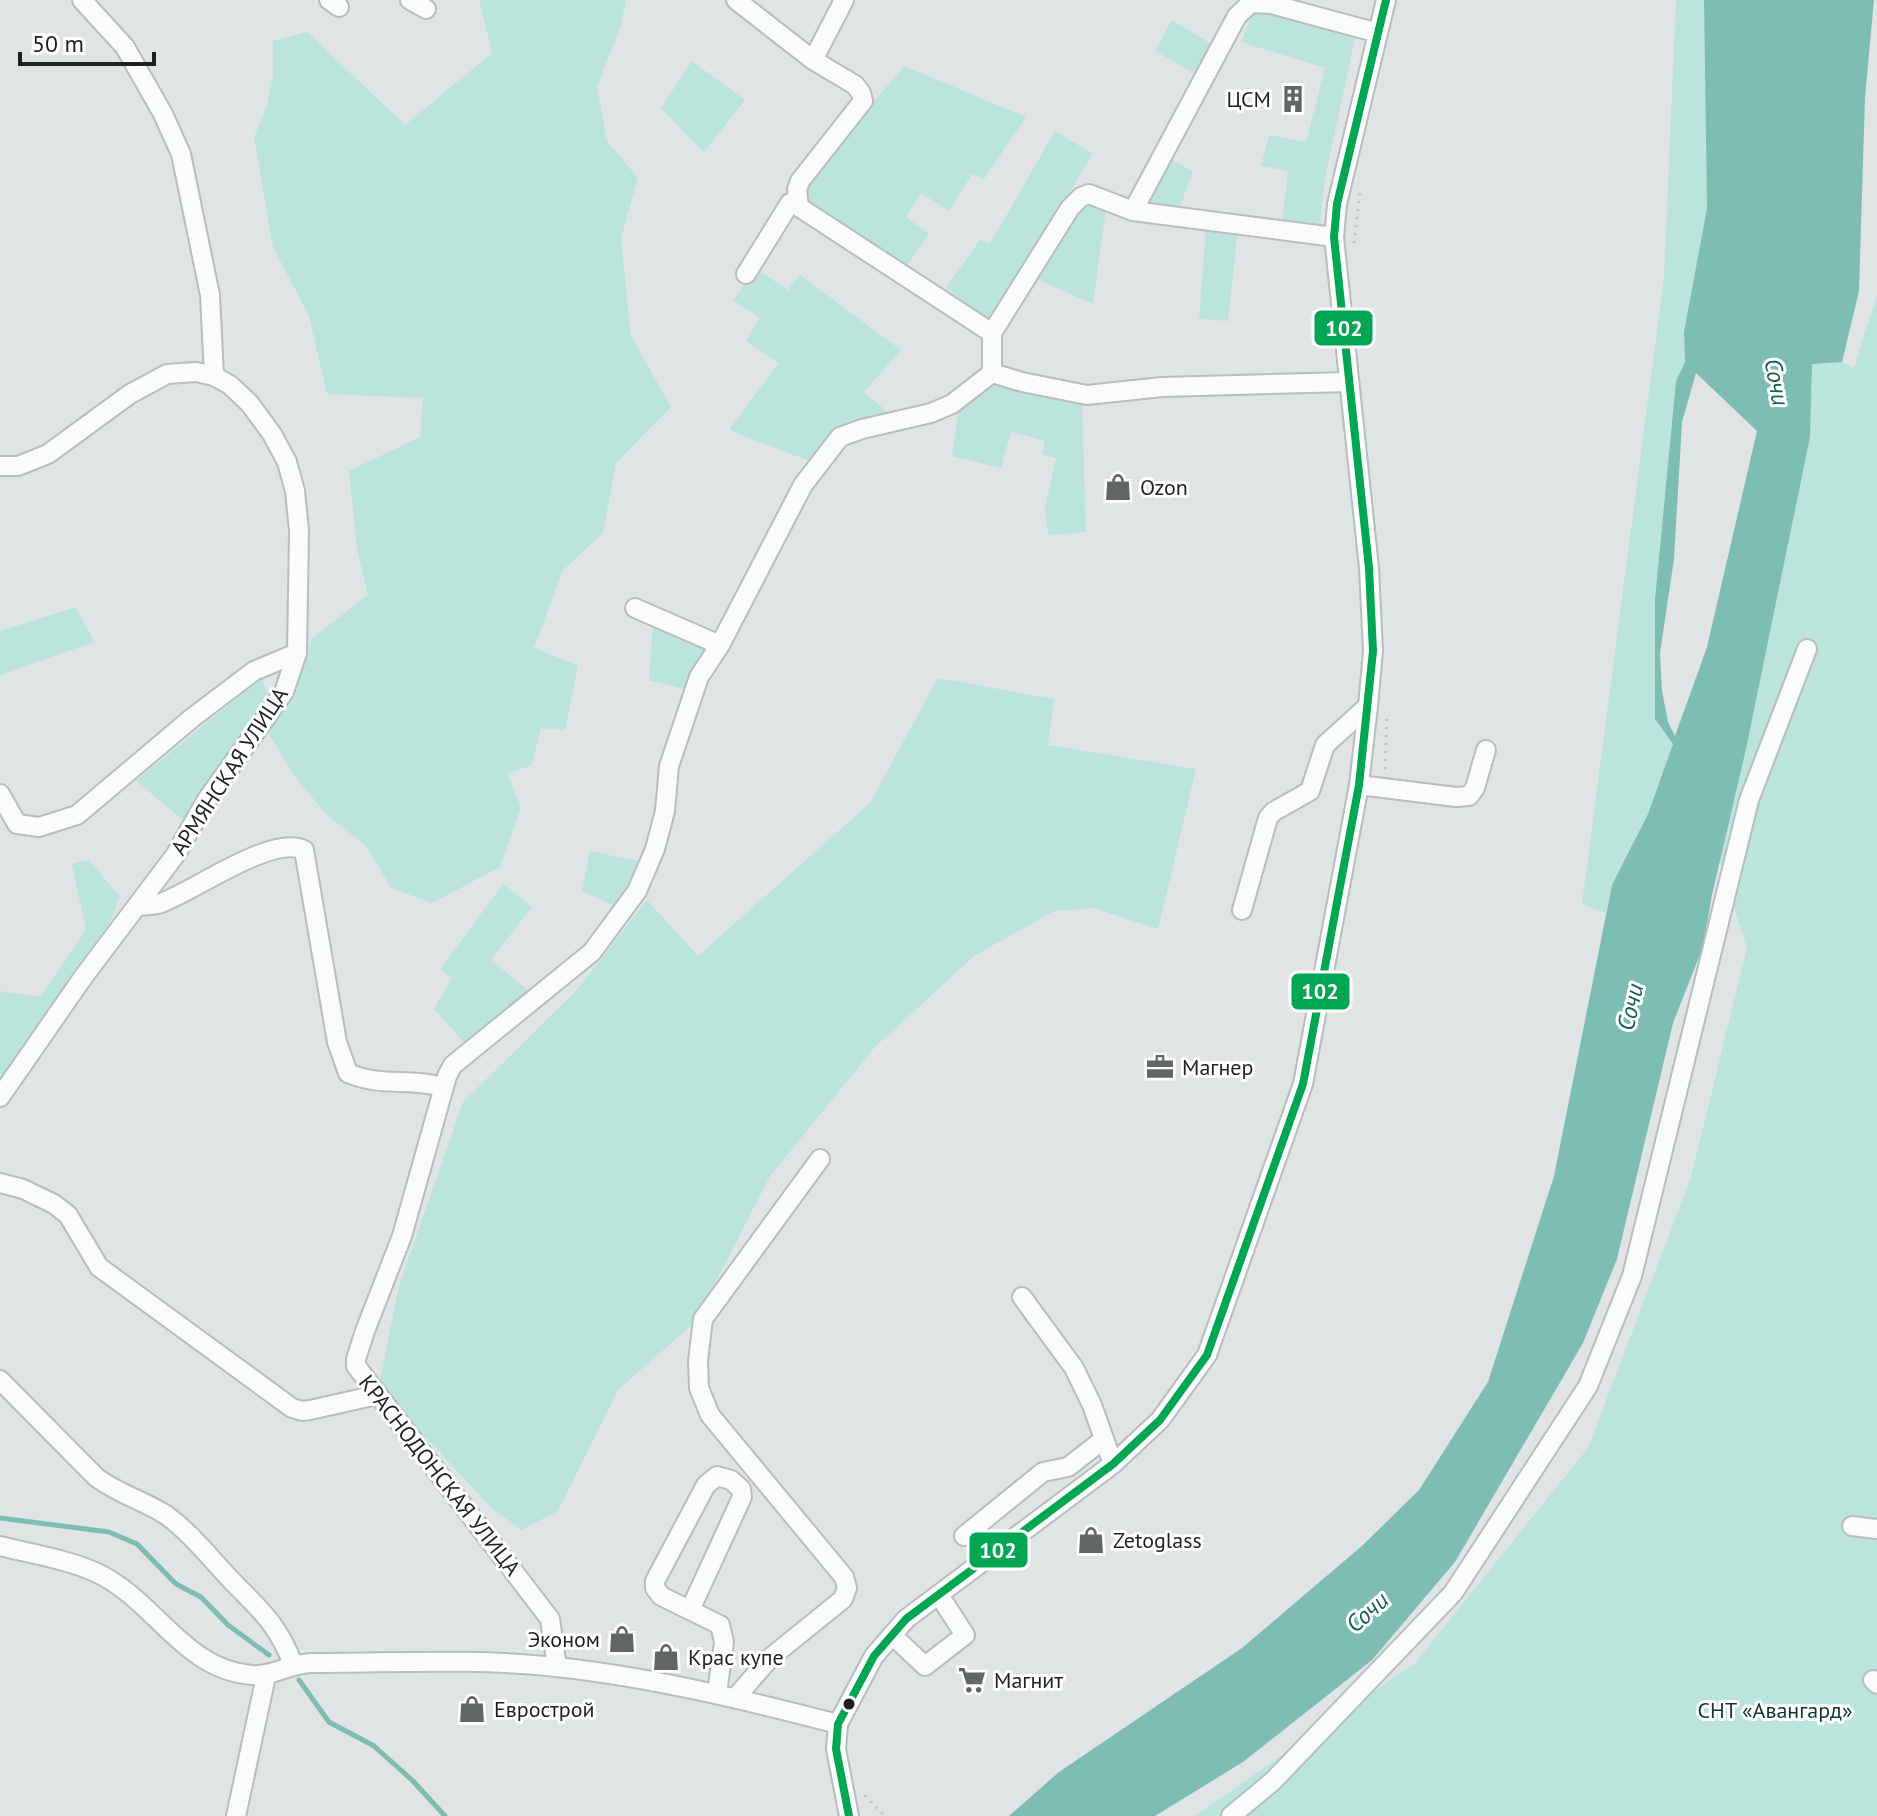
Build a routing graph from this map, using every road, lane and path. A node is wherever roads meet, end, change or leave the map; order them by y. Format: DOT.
graph roads {
  1 [pos="82,0"];
  2 [pos="736,0"];
  3 [pos="844,0"];
  4 [pos="1386,0"];
  5 [pos="1378,33"];
  6 [pos="813,60"];
  7 [pos="1361,186"];
  8 [pos="790,203"];
  9 [pos="1133,211"];
  10 [pos="1334,237"];
  11 [pos="1353,256"];
  12 [pos="746,274"];
  13 [pos="992,333"];
  14 [pos="992,373"];
  15 [pos="214,376"];
  16 [pos="1349,382"];
  17 [pos="0,466"];
  18 [pos="635,608"];
  19 [pos="720,645"];
  20 [pos="1807,649"];
  21 [pos="297,653"];
  22 [pos="1387,702"];
  23 [pos="1368,706"];
  24 [pos="1486,750"];
  25 [pos="1359,785"];
  26 [pos="1385,789"];
  27 [pos="0,794"];
  28 [pos="137,906"];
  29 [pos="1242,910"];
  30 [pos="442,1087"];
  31 [pos="0,1097"];
  32 [pos="820,1159"];
  33 [pos="0,1183"];
  34 [pos="1022,1297"];
  35 [pos="0,1380"];
  36 [pos="377,1395"];
  37 [pos="1104,1439"];
  38 [pos="1113,1464"];
  39 [pos="1011,1499"];
  40 [pos="1852,1526"];
  41 [pos="1031,1527"];
  42 [pos="1877,1529"];
  43 [pos="964,1536"];
  44 [pos="0,1546"];
  45 [pos="939,1595"];
  46 [pos="691,1608"];
  47 [pos="892,1635"];
  48 [pos="293,1664"];
  49 [pos="557,1667"];
  50 [pos="258,1676"];
  51 [pos="727,1695"];
  52 [pos="838,1724"];
  53 [pos="858,1788"];
  54 [pos="236,1816"];
  55 [pos="849,1816"];
  56 [pos="884,1816"];
  57 [pos="1231,1816"];
  1 -- 15 [label="street"];
  2 -- 6 [label="street"];
  3 -- 6 [label="street"];
  4 -- 5 [label="street"];
  5 -- 9 [label="street"];
  5 -- 10 [label="street"];
  6 -- 13 [label="street"];
  7 -- 11 [label="path"];
  8 -- 12 [label="street"];
  9 -- 10 [label="street"];
  9 -- 13 [label="street"];
  10 -- 16 [label="street"];
  13 -- 14 [label="street"];
  14 -- 16 [label="street"];
  14 -- 19 [label="street, КРАСНОДОНСКАЯ УЛИЦА"];
  15 -- 17 [label="street"];
  15 -- 21 [label="street, АРМЯНСКАЯ УЛИЦА"];
  16 -- 23 [label="street"];
  18 -- 19 [label="street"];
  19 -- 30 [label="street, КРАСНОДОНСКАЯ УЛИЦА"];
  20 -- 57 [label="street"];
  21 -- 27 [label="street"];
  21 -- 28 [label="street, АРМЯНСКАЯ УЛИЦА"];
  22 -- 26 [label="path"];
  23 -- 25 [label="street"];
  23 -- 29 [label="street"];
  24 -- 26 [label="street"];
  25 -- 26 [label="street"];
  25 -- 38 [label="street"];
  28 -- 30 [label="street"];
  28 -- 31 [label="street, АРМЯНСКАЯ УЛИЦА"];
  30 -- 36 [label="street, КРАСНОДОНСКАЯ УЛИЦА"];
  32 -- 51 [label="street"];
  33 -- 36 [label="street"];
  34 -- 37 [label="street"];
  35 -- 48 [label="street"];
  36 -- 49 [label="street, КРАСНОДОНСКАЯ УЛИЦА"];
  37 -- 38 [label="street"];
  37 -- 39 [label="street"];
  38 -- 41 [label="street"];
  39 -- 41 [label="street"];
  39 -- 43 [label="street"];
  40 -- 42 [label="street"];
  41 -- 45 [label="street"];
  44 -- 50 [label="street"];
  45 -- 47 [label="street"];
  45 -- 47 [label="street"];
  46 -- 46 [label="street"];
  46 -- 51 [label="street"];
  47 -- 52 [label="street"];
  48 -- 49 [label="street"];
  48 -- 50 [label="street"];
  49 -- 51 [label="street"];
  50 -- 54 [label="street"];
  51 -- 52 [label="street"];
  52 -- 55 [label="street"];
  53 -- 56 [label="path"];
}
